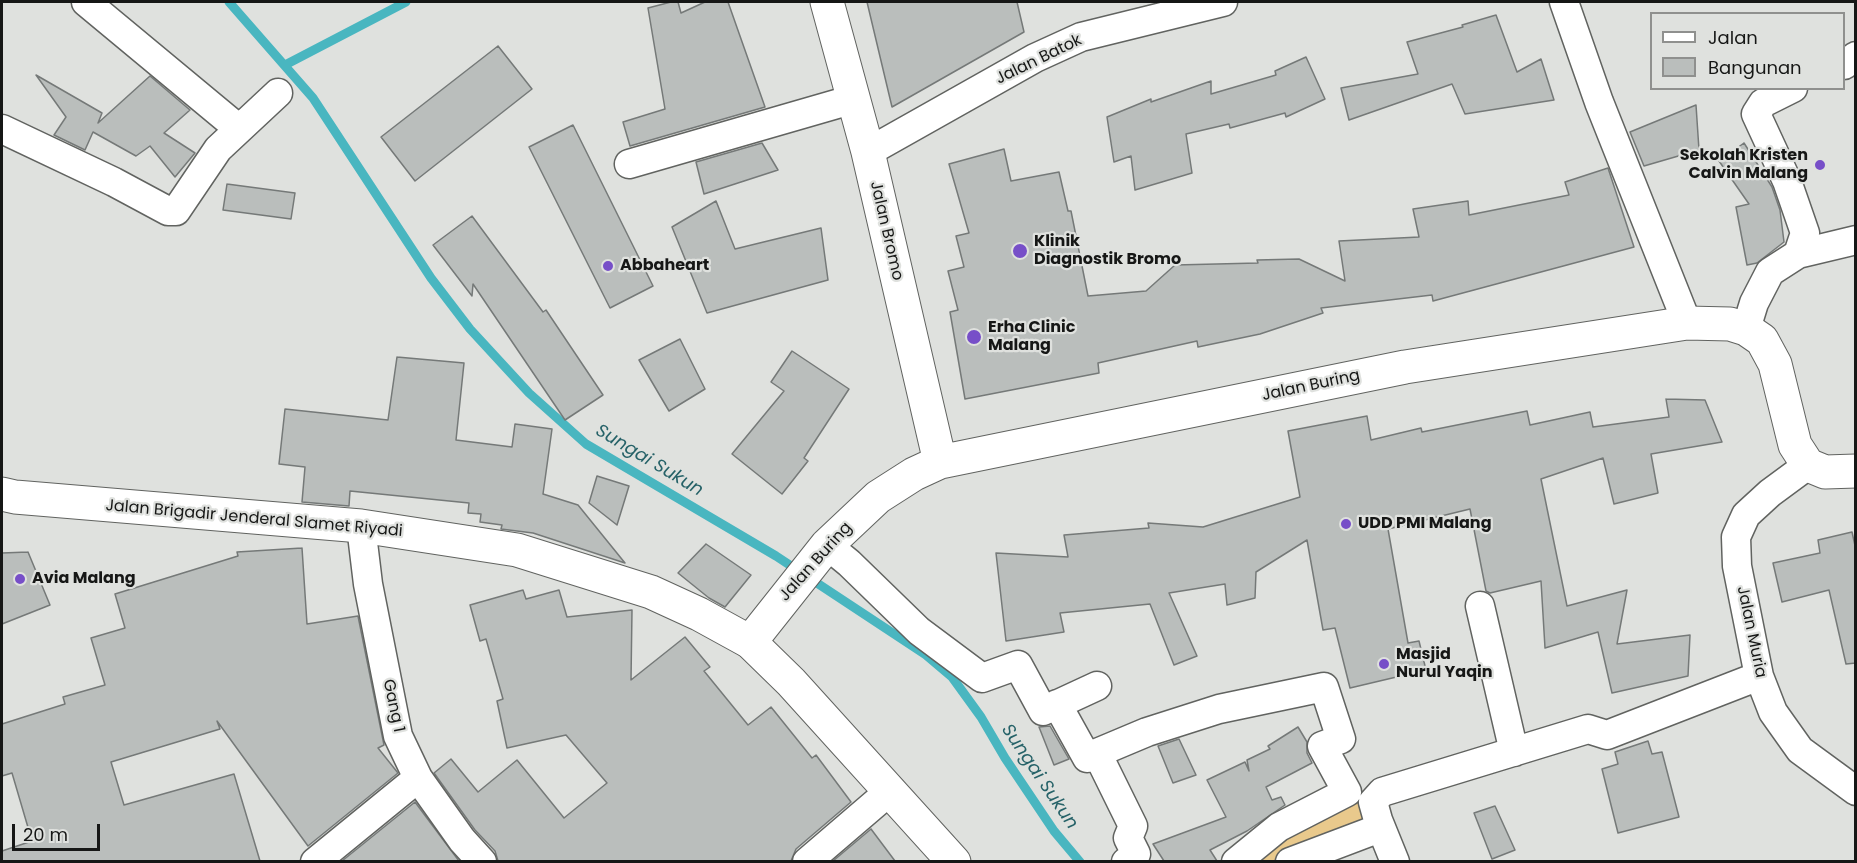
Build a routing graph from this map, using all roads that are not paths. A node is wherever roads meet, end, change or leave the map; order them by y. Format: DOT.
graph roads {
  1 [pos="86,2"];
  2 [pos="827,2"];
  3 [pos="1223,2"];
  4 [pos="1564,2"];
  5 [pos="1789,90"];
  6 [pos="278,93"];
  7 [pos="854,99"];
  8 [pos="2,129"];
  9 [pos="239,129"];
  10 [pos="868,152"];
  11 [pos="629,164"];
  12 [pos="1856,240"];
  13 [pos="1798,254"];
  14 [pos="1687,323"];
  15 [pos="1746,329"];
  16 [pos="940,462"];
  17 [pos="1808,465"];
  18 [pos="1856,471"];
  19 [pos="6,497"];
  20 [pos="361,526"];
  21 [pos="820,553"];
  22 [pos="1480,606"];
  23 [pos="750,642"];
  24 [pos="1759,676"];
  25 [pos="1097,686"];
  26 [pos="1057,704"];
  27 [pos="1514,752"];
  28 [pos="1097,753"];
  29 [pos="418,778"];
  30 [pos="891,790"];
  31 [pos="1856,791"];
  32 [pos="1380,828"];
  33 [pos="315,861"];
  34 [pos="482,861"];
  35 [pos="807,861"];
  36 [pos="954,861"];
  37 [pos="1125,861"];
  38 [pos="1236,861"];
  39 [pos="1290,861"];
  40 [pos="1395,861"];
  1 -- 9 [label="street"];
  2 -- 7 [label="street, Jalan Bromo"];
  3 -- 10 [label="street, Jalan Batok"];
  4 -- 14 [label="street"];
  5 -- 13 [label="street"];
  6 -- 9 [label="street"];
  7 -- 10 [label="street, Jalan Bromo"];
  7 -- 11 [label="street"];
  8 -- 9 [label="street"];
  10 -- 16 [label="street, Jalan Bromo"];
  12 -- 13 [label="street"];
  13 -- 15 [label="street"];
  14 -- 15 [label="street, Jalan Buring"];
  14 -- 16 [label="street, Jalan Buring"];
  15 -- 17 [label="street"];
  16 -- 21 [label="street, Jalan Buring"];
  17 -- 18 [label="street"];
  17 -- 24 [label="street, Jalan Muria"];
  19 -- 20 [label="street, Jalan Brigadir Jenderal Slamet Riyadi"];
  20 -- 23 [label="street, Jalan Brigadir Jenderal Slamet Riyadi"];
  20 -- 29 [label="street, Gang 1"];
  21 -- 23 [label="street, Jalan Buring"];
  21 -- 26 [label="street"];
  22 -- 27 [label="street"];
  23 -- 30 [label="street, Jalan Brigadir Jenderal Slamet Riyadi"];
  24 -- 27 [label="street"];
  24 -- 31 [label="street, Jalan Muria"];
  25 -- 26 [label="street"];
  26 -- 28 [label="street"];
  27 -- 32 [label="street"];
  28 -- 37 [label="street"];
  28 -- 38 [label="street"];
  29 -- 33 [label="street"];
  29 -- 34 [label="street, Gang 1"];
  30 -- 35 [label="street"];
  30 -- 36 [label="street, Jalan Brigadir Jenderal Slamet Riyadi"];
  32 -- 39 [label="street"];
  32 -- 40 [label="street"];
}
